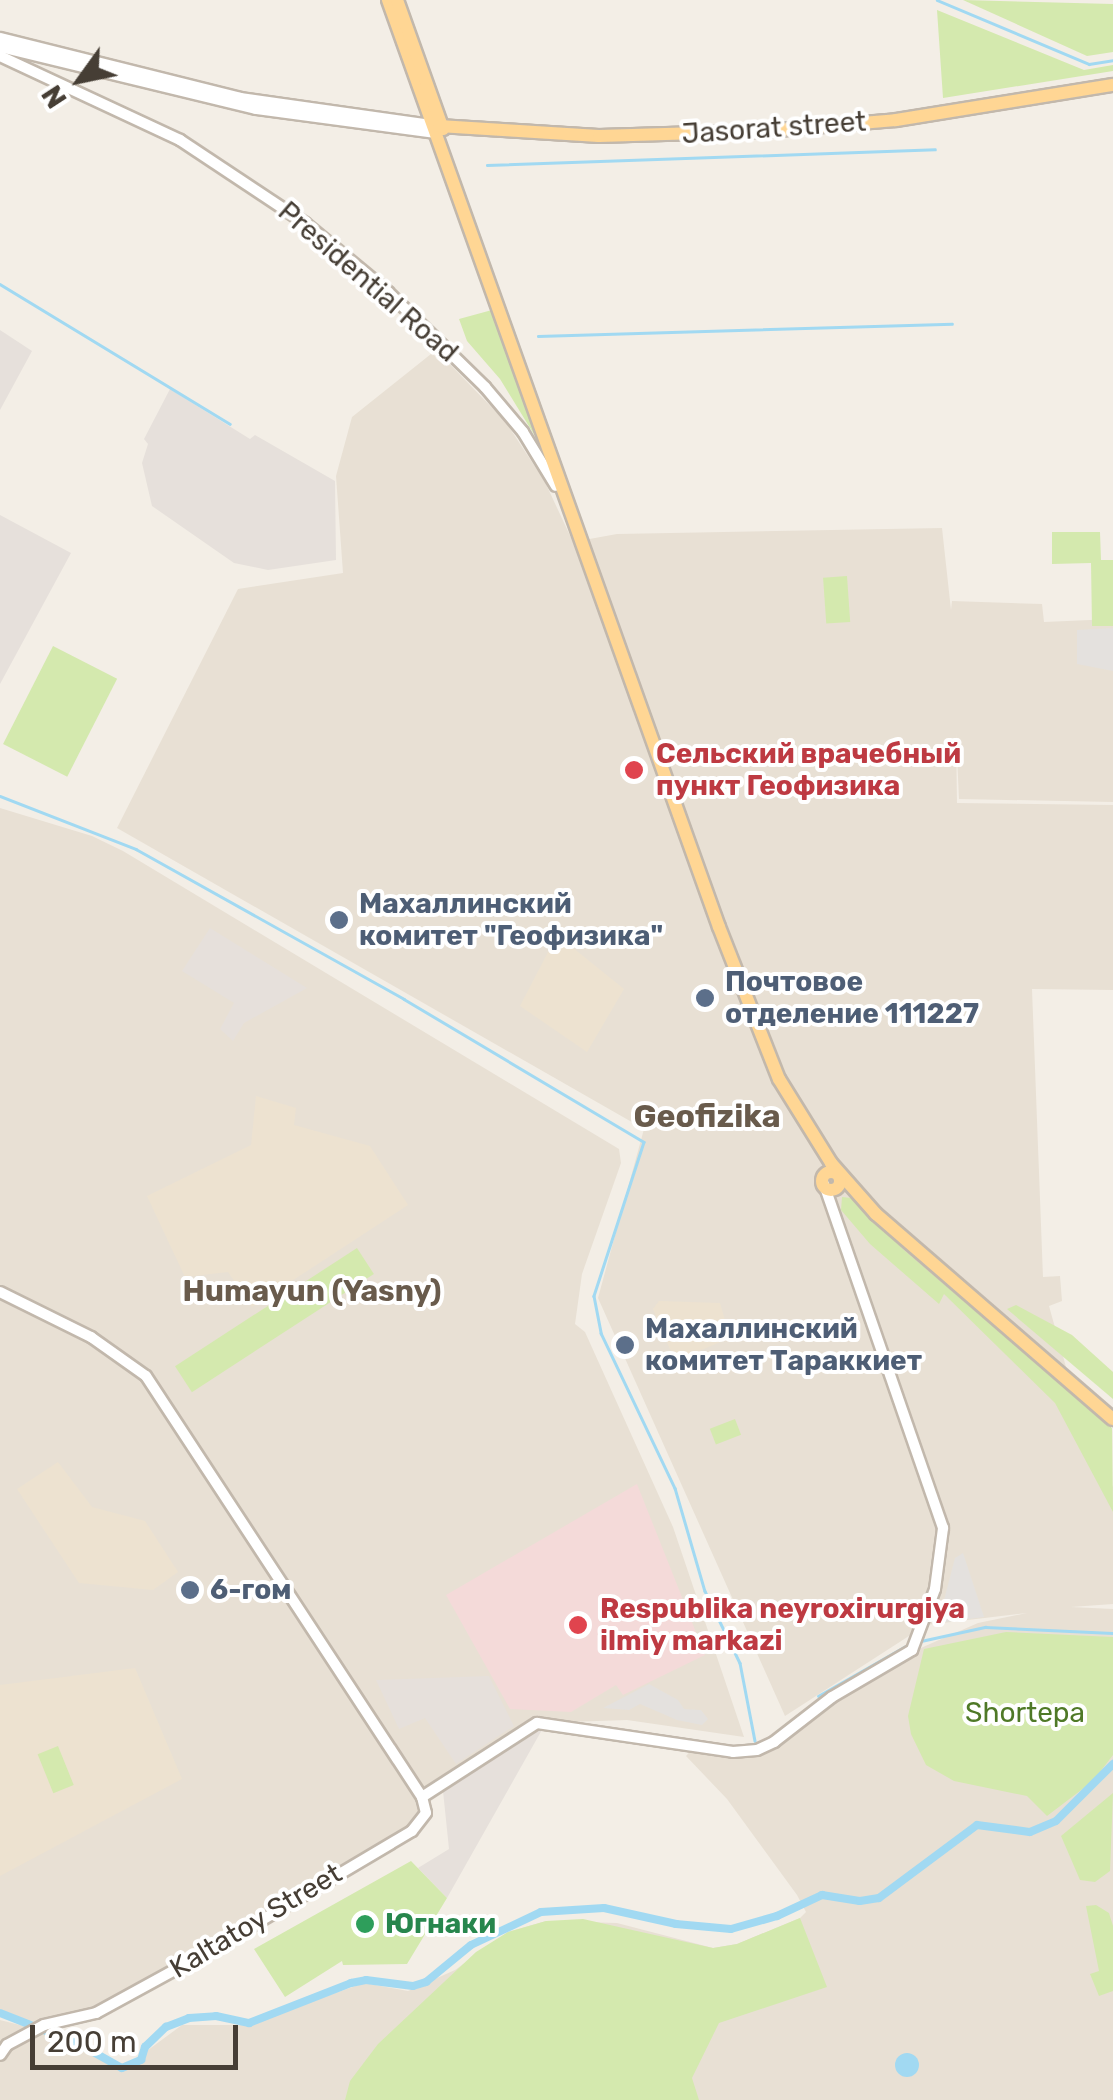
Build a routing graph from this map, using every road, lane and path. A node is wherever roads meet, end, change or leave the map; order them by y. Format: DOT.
graph roads {
  1 [pos="388,0"];
  2 [pos="397,0"];
  3 [pos="0,38"];
  4 [pos="0,47"];
  5 [pos="0,56"];
  6 [pos="1113,85"];
  7 [pos="1113,93"];
  8 [pos="439,130"];
  9 [pos="573,518"];
  10 [pos="838,1176"];
  11 [pos="0,1292"];
  12 [pos="1113,1409"];
  13 [pos="1113,1419"];
  14 [pos="422,1797"];
  15 [pos="0,2055"];
  1 -- 8 [label="main road"];
  2 -- 8 [label="main road"];
  3 -- 8 [label="street"];
  4 -- 8 [label="street"];
  5 -- 9 [label="street, Presidential Road"];
  6 -- 8 [label="main road, Jasorat street"];
  7 -- 8 [label="main road, Jasorat street"];
  8 -- 9 [label="main road"];
  8 -- 10 [label="main road"];
  9 -- 10 [label="main road"];
  10 -- 12 [label="main road"];
  10 -- 13 [label="main road"];
  10 -- 14 [label="street"];
  11 -- 14 [label="street"];
  14 -- 15 [label="street, Kaltatoy Street"];
}
